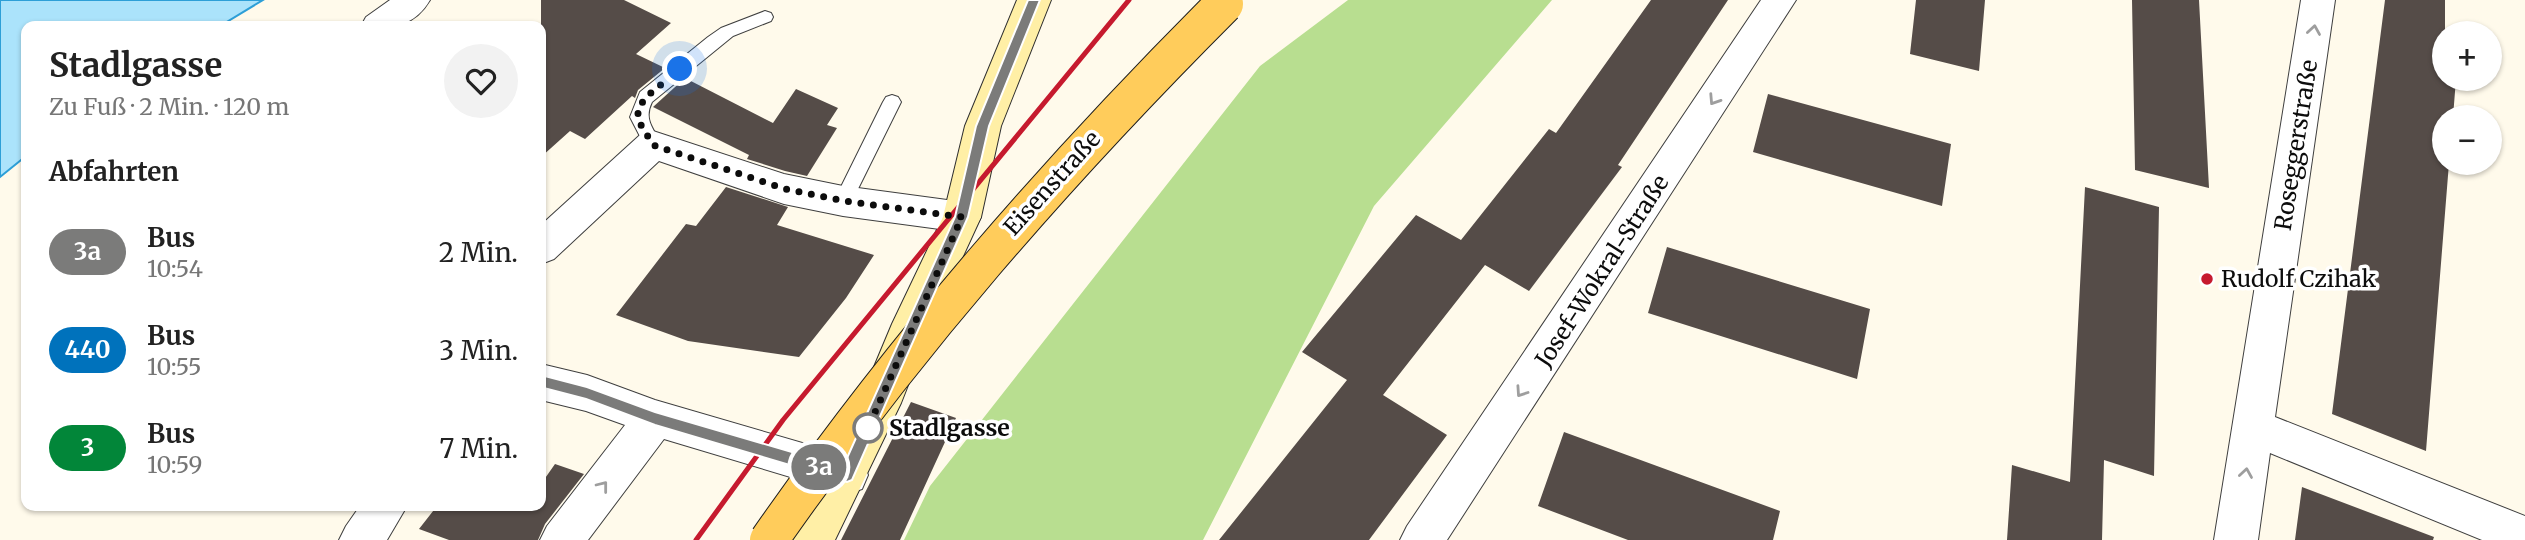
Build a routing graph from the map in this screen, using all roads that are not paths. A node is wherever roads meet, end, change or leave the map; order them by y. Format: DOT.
graph roads {
  1 [pos="412,0"];
  2 [pos="1034,0"];
  3 [pos="1779,0"];
  4 [pos="2318,0"];
  5 [pos="1224,4"];
  6 [pos="765,17"];
  7 [pos="385,21"];
  8 [pos="892,102"];
  9 [pos="653,145"];
  10 [pos="844,201"];
  11 [pos="962,217"];
  12 [pos="546,243"];
  13 [pos="546,383"];
  14 [pos="655,418"];
  15 [pos="2253,427"];
  16 [pos="847,475"];
  17 [pos="382,511"];
  18 [pos="2525,537"];
  19 [pos="361,540"];
  20 [pos="562,540"];
  21 [pos="769,540"];
  22 [pos="813,540"];
  23 [pos="1422,540"];
  24 [pos="2236,540"];
  1 -- 7 [label="street"];
  2 -- 11 [label="street"];
  3 -- 23 [label="street, Josef-Wokral-Straße, one-way"];
  15 -- 4 [label="street, Roseggerstraße, one-way"];
  5 -- 21 [label="main road, Eisenstraße, bridge"];
  6 -- 9 [label="lane"];
  8 -- 10 [label="lane"];
  9 -- 10 [label="street"];
  9 -- 12 [label="street"];
  10 -- 11 [label="street"];
  11 -- 16 [label="street"];
  13 -- 14 [label="street"];
  14 -- 16 [label="street"];
  20 -- 14 [label="street, one-way"];
  15 -- 18 [label="street"];
  24 -- 15 [label="street, Roseggerstraße, one-way"];
  16 -- 22 [label="street"];
  17 -- 19 [label="street"];
}
